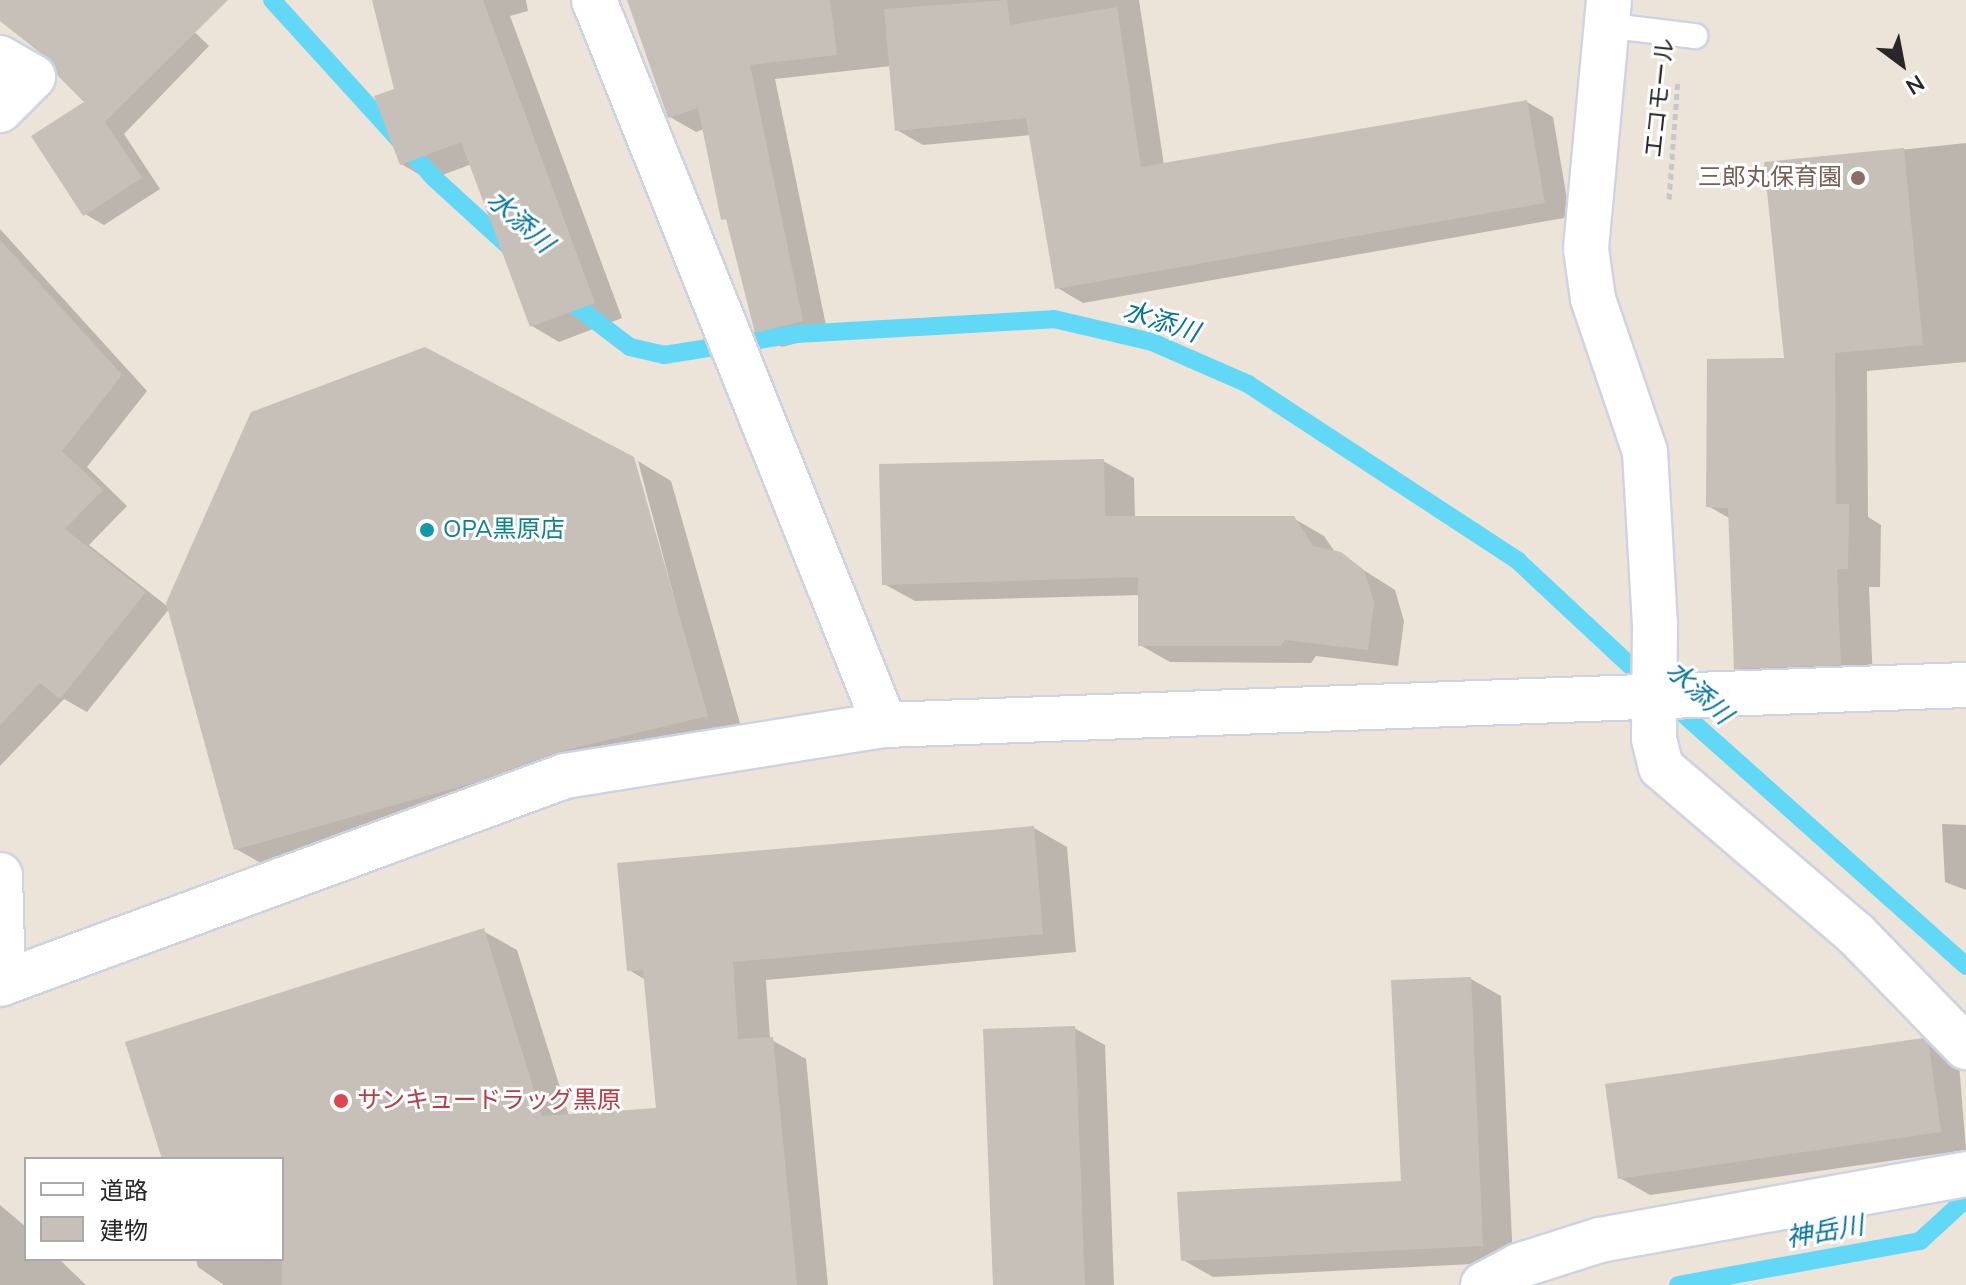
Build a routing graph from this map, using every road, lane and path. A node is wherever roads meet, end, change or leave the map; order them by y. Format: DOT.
graph roads {
  1 [pos="594,0"];
  2 [pos="1607,13"];
  3 [pos="1690,35"];
  4 [pos="0,58"];
  5 [pos="0,110"];
  6 [pos="1669,199"];
  7 [pos="1966,685"];
  8 [pos="1655,718"];
  9 [pos="885,725"];
  10 [pos="0,875"];
  11 [pos="1,983"];
  12 [pos="1966,1047"];
  13 [pos="1966,1174"];
  14 [pos="1483,1285"];
  1 -- 9 [label="street"];
  2 -- 3 [label="lane"];
  2 -- 8 [label="street"];
  3 -- 6 [label="path, エコモール"];
  4 -- 5 [label="street"];
  7 -- 8 [label="street"];
  8 -- 9 [label="street"];
  8 -- 12 [label="street"];
  9 -- 11 [label="street"];
  10 -- 11 [label="street"];
  13 -- 14 [label="street"];
}
